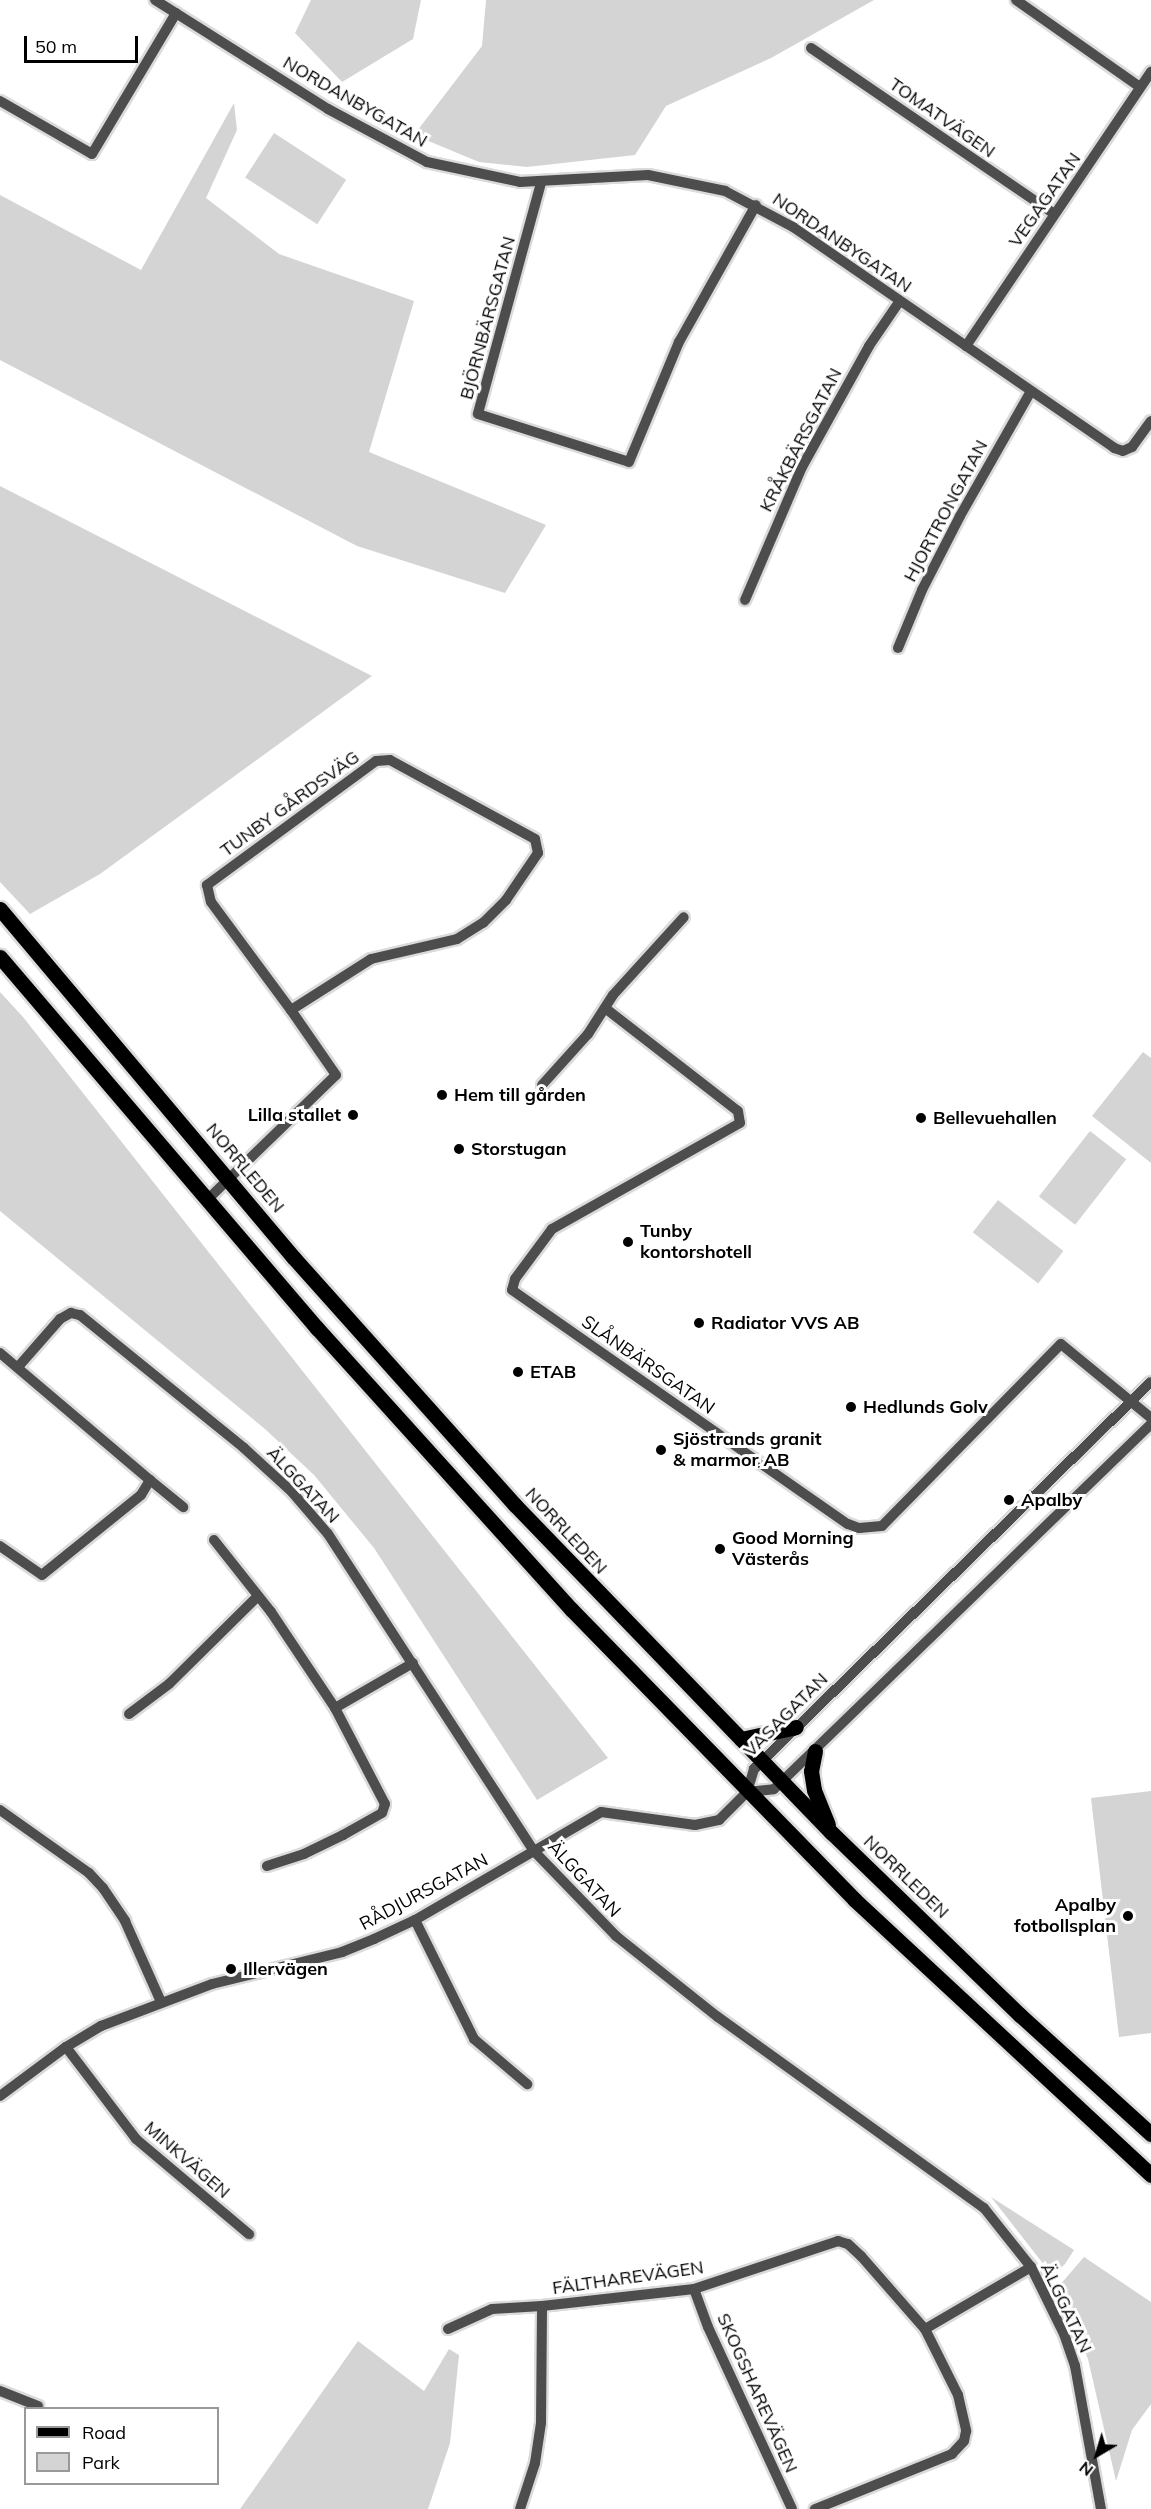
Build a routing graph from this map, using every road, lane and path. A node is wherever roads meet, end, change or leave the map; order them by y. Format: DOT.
graph roads {
  1 [pos="155,0"];
  2 [pos="1016,0"];
  3 [pos="176,13"];
  4 [pos="812,48"];
  5 [pos="1151,72"];
  6 [pos="1140,87"];
  7 [pos="0,101"];
  8 [pos="541,183"];
  9 [pos="756,205"];
  10 [pos="1054,214"];
  11 [pos="899,302"];
  12 [pos="966,346"];
  13 [pos="1030,393"];
  14 [pos="1151,421"];
  15 [pos="745,600"];
  16 [pos="898,648"];
  17 [pos="0,909"];
  18 [pos="684,917"];
  19 [pos="0,957"];
  20 [pos="605,1008"];
  21 [pos="291,1010"];
  22 [pos="542,1085"];
  23 [pos="228,1179"];
  24 [pos="208,1199"];
  25 [pos="0,1353"];
  26 [pos="18,1367"];
  27 [pos="1151,1383"];
  28 [pos="1132,1402"];
  29 [pos="1151,1418"];
  30 [pos="1151,1424"];
  31 [pos="150,1480"];
  32 [pos="183,1507"];
  33 [pos="214,1540"];
  34 [pos="0,1546"];
  35 [pos="258,1596"];
  36 [pos="413,1663"];
  37 [pos="335,1707"];
  38 [pos="129,1714"];
  39 [pos="796,1727"];
  40 [pos="741,1739"];
  41 [pos="815,1751"];
  42 [pos="761,1761"];
  43 [pos="782,1782"];
  44 [pos="747,1792"];
  45 [pos="0,1810"];
  46 [pos="831,1832"];
  47 [pos="534,1851"];
  48 [pos="267,1866"];
  49 [pos="415,1920"];
  50 [pos="161,2002"];
  51 [pos="66,2047"];
  52 [pos="527,2084"];
  53 [pos="0,2096"];
  54 [pos="1151,2134"];
  55 [pos="1151,2175"];
  56 [pos="249,2234"];
  57 [pos="1031,2267"];
  58 [pos="694,2289"];
  59 [pos="542,2306"];
  60 [pos="448,2329"];
  61 [pos="925,2329"];
  62 [pos="0,2391"];
  63 [pos="38,2406"];
  64 [pos="520,2509"];
  65 [pos="792,2509"];
  66 [pos="815,2509"];
  67 [pos="1101,2509"];
  1 -- 3 [label="street, NORDANBYGATAN"];
  2 -- 6 [label="street"];
  3 -- 7 [label="street"];
  3 -- 8 [label="street, NORDANBYGATAN"];
  4 -- 10 [label="street, TOMATVÄGEN"];
  5 -- 6 [label="street, VEGAGATAN"];
  6 -- 10 [label="street, VEGAGATAN"];
  8 -- 9 [label="street, NORDANBYGATAN"];
  8 -- 9 [label="street, BJÖRNBÄRSGATAN"];
  9 -- 11 [label="street, NORDANBYGATAN"];
  10 -- 12 [label="street, VEGAGATAN"];
  11 -- 12 [label="street, NORDANBYGATAN"];
  11 -- 15 [label="street, KRÅKBÄRSGATAN"];
  12 -- 13 [label="street, NORDANBYGATAN"];
  13 -- 14 [label="street, NORDANBYGATAN"];
  13 -- 16 [label="street, HJORTRONGATAN"];
  17 -- 23 [label="main road, NORRLEDEN"];
  18 -- 20 [label="street"];
  19 -- 24 [label="main road"];
  20 -- 22 [label="street"];
  20 -- 28 [label="street, SLÅNBÄRSGATAN"];
  21 -- 21 [label="street, TUNBY GÅRDSVÄG"];
  21 -- 23 [label="street, TUNBY GÅRDSVÄG"];
  23 -- 24 [label="street, TUNBY GÅRDSVÄG"];
  23 -- 40 [label="main road, NORRLEDEN"];
  24 -- 44 [label="main road"];
  25 -- 26 [label="street"];
  26 -- 31 [label="street"];
  26 -- 36 [label="street, ÄLGGATAN"];
  27 -- 28 [label="street, VASAGATAN"];
  28 -- 29 [label="street, SLÅNBÄRSGATAN"];
  28 -- 39 [label="street, VASAGATAN"];
  30 -- 41 [label="street"];
  31 -- 32 [label="street"];
  31 -- 34 [label="street"];
  33 -- 35 [label="street"];
  35 -- 37 [label="street"];
  35 -- 38 [label="street"];
  36 -- 37 [label="street"];
  36 -- 47 [label="street, ÄLGGATAN"];
  37 -- 48 [label="street"];
  39 -- 40 [label="main road"];
  39 -- 42 [label="street, VASAGATAN"];
  40 -- 42 [label="main road, NORRLEDEN"];
  41 -- 43 [label="street"];
  41 -- 46 [label="main road"];
  42 -- 43 [label="main road, NORRLEDEN"];
  42 -- 44 [label="street, VASAGATAN"];
  43 -- 44 [label="street"];
  43 -- 46 [label="main road, NORRLEDEN"];
  44 -- 47 [label="street, RÅDJURSGATAN"];
  44 -- 55 [label="main road"];
  45 -- 50 [label="street"];
  46 -- 54 [label="main road, NORRLEDEN"];
  47 -- 49 [label="street, RÅDJURSGATAN"];
  47 -- 57 [label="street, ÄLGGATAN"];
  49 -- 50 [label="street, RÅDJURSGATAN"];
  49 -- 52 [label="street"];
  50 -- 51 [label="street, RÅDJURSGATAN"];
  51 -- 53 [label="street, RÅDJURSGATAN"];
  51 -- 56 [label="street, MINKVÄGEN"];
  57 -- 61 [label="street"];
  57 -- 67 [label="street, ÄLGGATAN"];
  58 -- 59 [label="street, FÄLTHAREVÄGEN"];
  58 -- 61 [label="street, FÄLTHAREVÄGEN"];
  58 -- 65 [label="street, SKOGSHAREVÄGEN"];
  59 -- 60 [label="street, FÄLTHAREVÄGEN"];
  59 -- 64 [label="street, FÄLTHAREVÄGEN"];
  61 -- 66 [label="street, FÄLTHAREVÄGEN"];
  62 -- 63 [label="street"];
}
